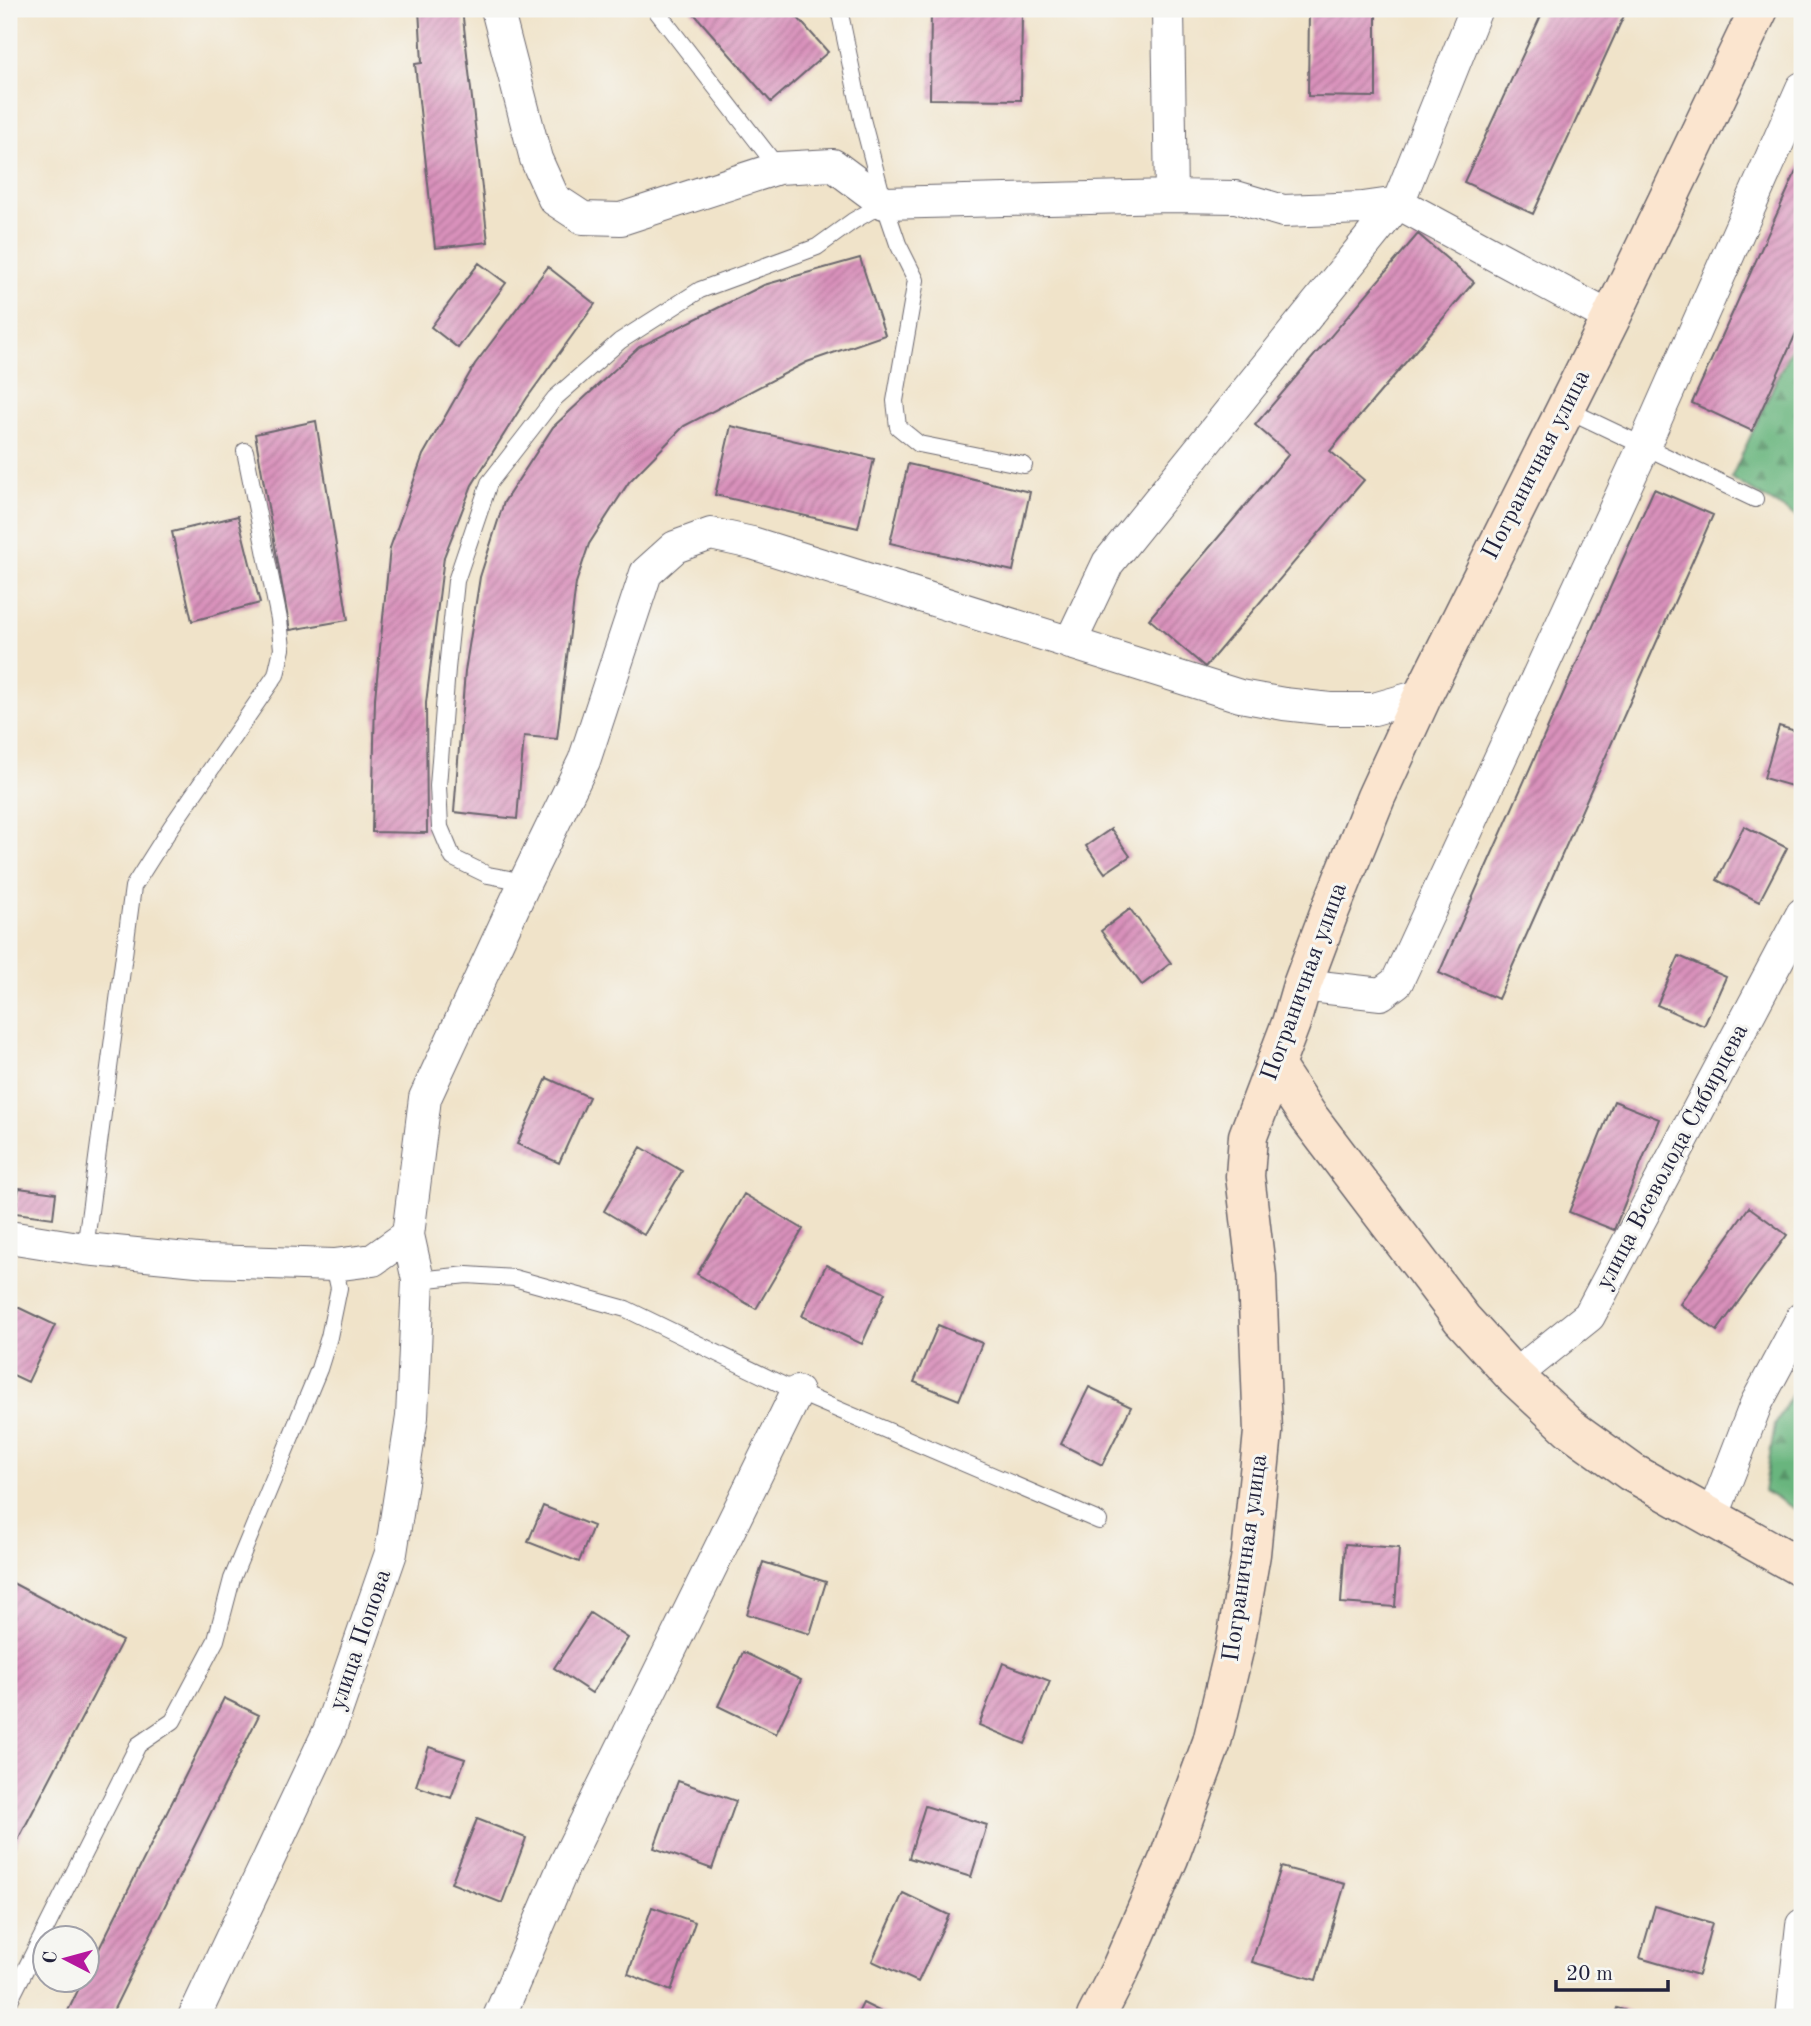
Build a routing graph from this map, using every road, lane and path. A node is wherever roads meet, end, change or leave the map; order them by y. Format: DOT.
graph roads {
  1 [pos="497,9"];
  2 [pos="655,9"];
  3 [pos="839,9"];
  4 [pos="1168,9"];
  5 [pos="1476,9"];
  6 [pos="1759,9"];
  7 [pos="1802,88"];
  8 [pos="778,168"];
  9 [pos="1171,196"];
  10 [pos="884,203"];
  11 [pos="1398,203"];
  12 [pos="1611,318"];
  13 [pos="1566,409"];
  14 [pos="1644,446"];
  15 [pos="245,452"];
  16 [pos="1024,466"];
  17 [pos="1755,499"];
  18 [pos="1070,643"];
  19 [pos="1423,695"];
  20 [pos="525,882"];
  21 [pos="1802,914"];
  22 [pos="1303,985"];
  23 [pos="1275,1066"];
  24 [pos="408,1235"];
  25 [pos="9,1237"];
  26 [pos="85,1249"];
  27 [pos="334,1265"];
  28 [pos="418,1280"];
  29 [pos="1802,1318"];
  30 [pos="1514,1376"];
  31 [pos="797,1392"];
  32 [pos="1712,1518"];
  33 [pos="1098,1521"];
  34 [pos="1802,1568"];
  35 [pos="1802,1925"];
  36 [pos="9,2002"];
  37 [pos="194,2017"];
  38 [pos="499,2017"];
  39 [pos="1096,2017"];
  40 [pos="1792,2017"];
  1 -- 8 [label="street"];
  2 -- 8 [label="lane"];
  3 -- 10 [label="lane"];
  4 -- 9 [label="street"];
  5 -- 11 [label="street"];
  6 -- 12 [label="main road, Пограничная улица"];
  7 -- 14 [label="street"];
  8 -- 10 [label="street"];
  9 -- 10 [label="street"];
  9 -- 11 [label="street"];
  10 -- 16 [label="lane"];
  10 -- 20 [label="lane"];
  11 -- 12 [label="street"];
  11 -- 18 [label="street"];
  12 -- 13 [label="main road, Пограничная улица"];
  13 -- 14 [label="lane"];
  13 -- 19 [label="main road, Пограничная улица"];
  14 -- 17 [label="lane"];
  14 -- 22 [label="street"];
  15 -- 26 [label="lane"];
  18 -- 19 [label="street, улица Попова"];
  18 -- 20 [label="street, улица Попова"];
  19 -- 22 [label="main road, Пограничная улица"];
  20 -- 24 [label="street, улица Попова"];
  21 -- 30 [label="street, улица Всеволода Сибирцева"];
  22 -- 23 [label="main road, Пограничная улица"];
  23 -- 30 [label="main road"];
  23 -- 39 [label="main road, Пограничная улица"];
  24 -- 27 [label="street"];
  24 -- 28 [label="street, улица Попова"];
  25 -- 26 [label="street"];
  26 -- 27 [label="street"];
  27 -- 36 [label="lane"];
  28 -- 31 [label="lane"];
  28 -- 37 [label="street, улица Попова"];
  29 -- 32 [label="street"];
  30 -- 32 [label="main road"];
  31 -- 33 [label="lane"];
  31 -- 38 [label="street"];
  32 -- 34 [label="main road"];
  35 -- 40 [label="street"];
}
